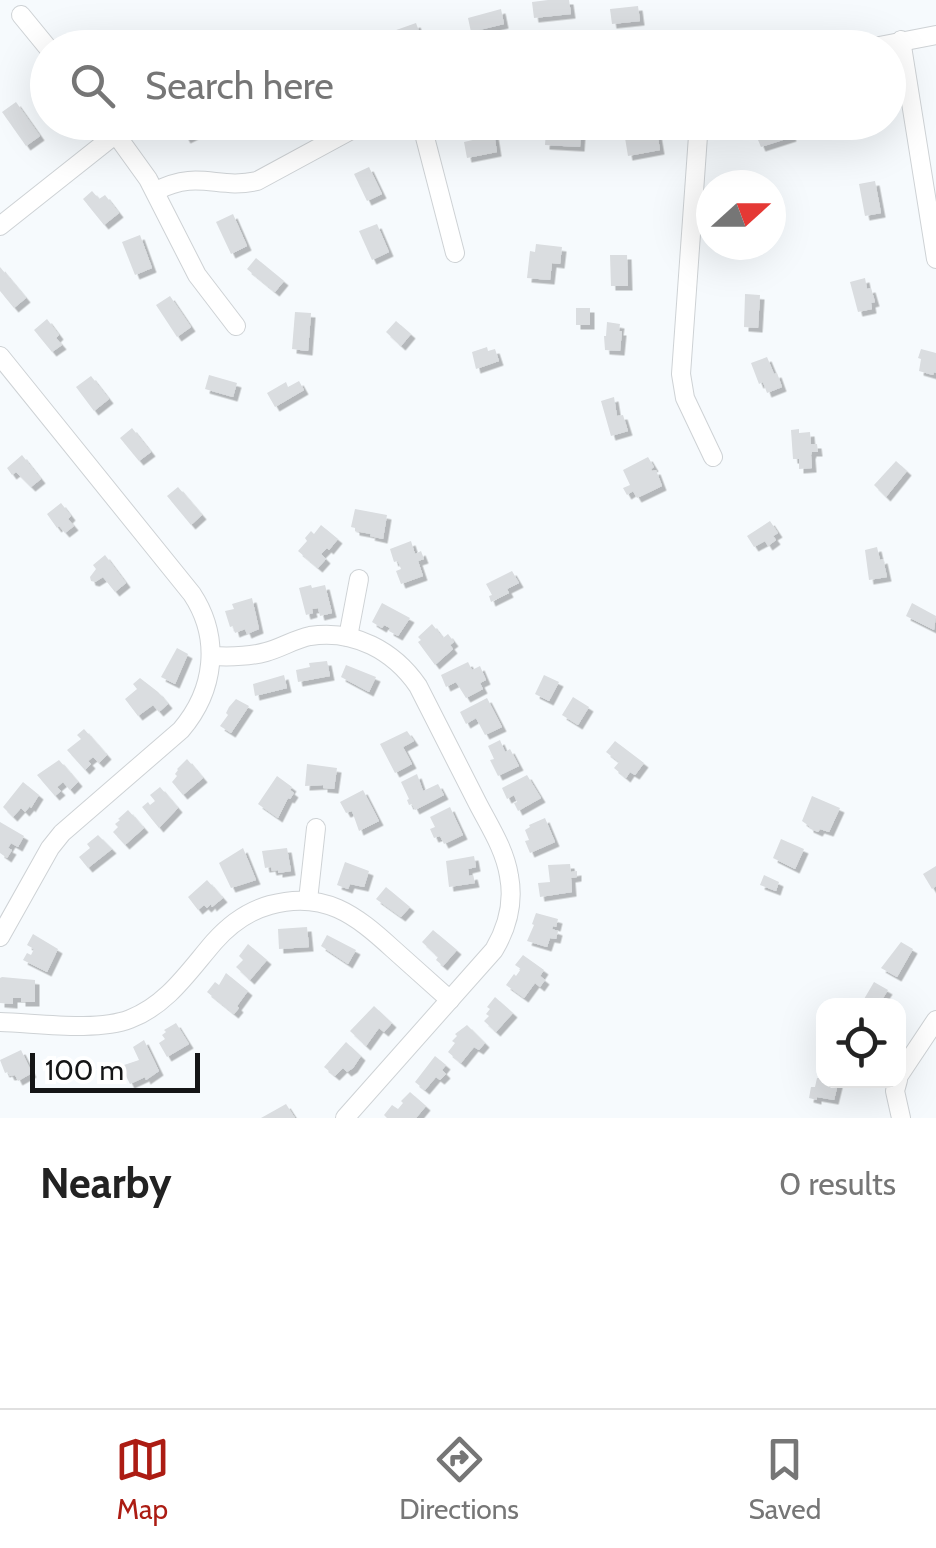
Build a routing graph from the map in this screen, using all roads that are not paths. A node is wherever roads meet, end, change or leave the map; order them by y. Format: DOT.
graph roads {
  1 [pos="21,15"];
  2 [pos="33,30"];
  3 [pos="936,35"];
  4 [pos="906,39"];
  5 [pos="906,71"];
  6 [pos="97,140"];
  7 [pos="120,140"];
  8 [pos="332,140"];
  9 [pos="426,140"];
  10 [pos="698,140"];
  11 [pos="156,191"];
  12 [pos="0,226"];
  13 [pos="455,253"];
  14 [pos="936,259"];
  15 [pos="236,326"];
  16 [pos="0,356"];
  17 [pos="713,457"];
  18 [pos="359,579"];
  19 [pos="348,637"];
  20 [pos="211,656"];
  21 [pos="316,828"];
  22 [pos="308,900"];
  23 [pos="0,936"];
  24 [pos="450,1000"];
  25 [pos="936,1020"];
  26 [pos="0,1022"];
  27 [pos="906,1067"];
  28 [pos="896,1088"];
  29 [pos="344,1118"];
  30 [pos="901,1118"];
  1 -- 2 [label="street"];
  3 -- 4 [label="street"];
  5 -- 14 [label="street"];
  6 -- 12 [label="street"];
  7 -- 11 [label="street"];
  8 -- 11 [label="street"];
  9 -- 13 [label="street"];
  10 -- 17 [label="street"];
  11 -- 15 [label="street"];
  16 -- 20 [label="street"];
  18 -- 19 [label="street"];
  19 -- 20 [label="street"];
  19 -- 24 [label="street"];
  20 -- 23 [label="street"];
  21 -- 22 [label="street"];
  22 -- 24 [label="street"];
  22 -- 26 [label="street"];
  24 -- 29 [label="street"];
  25 -- 27 [label="street"];
  28 -- 30 [label="street"];
}
